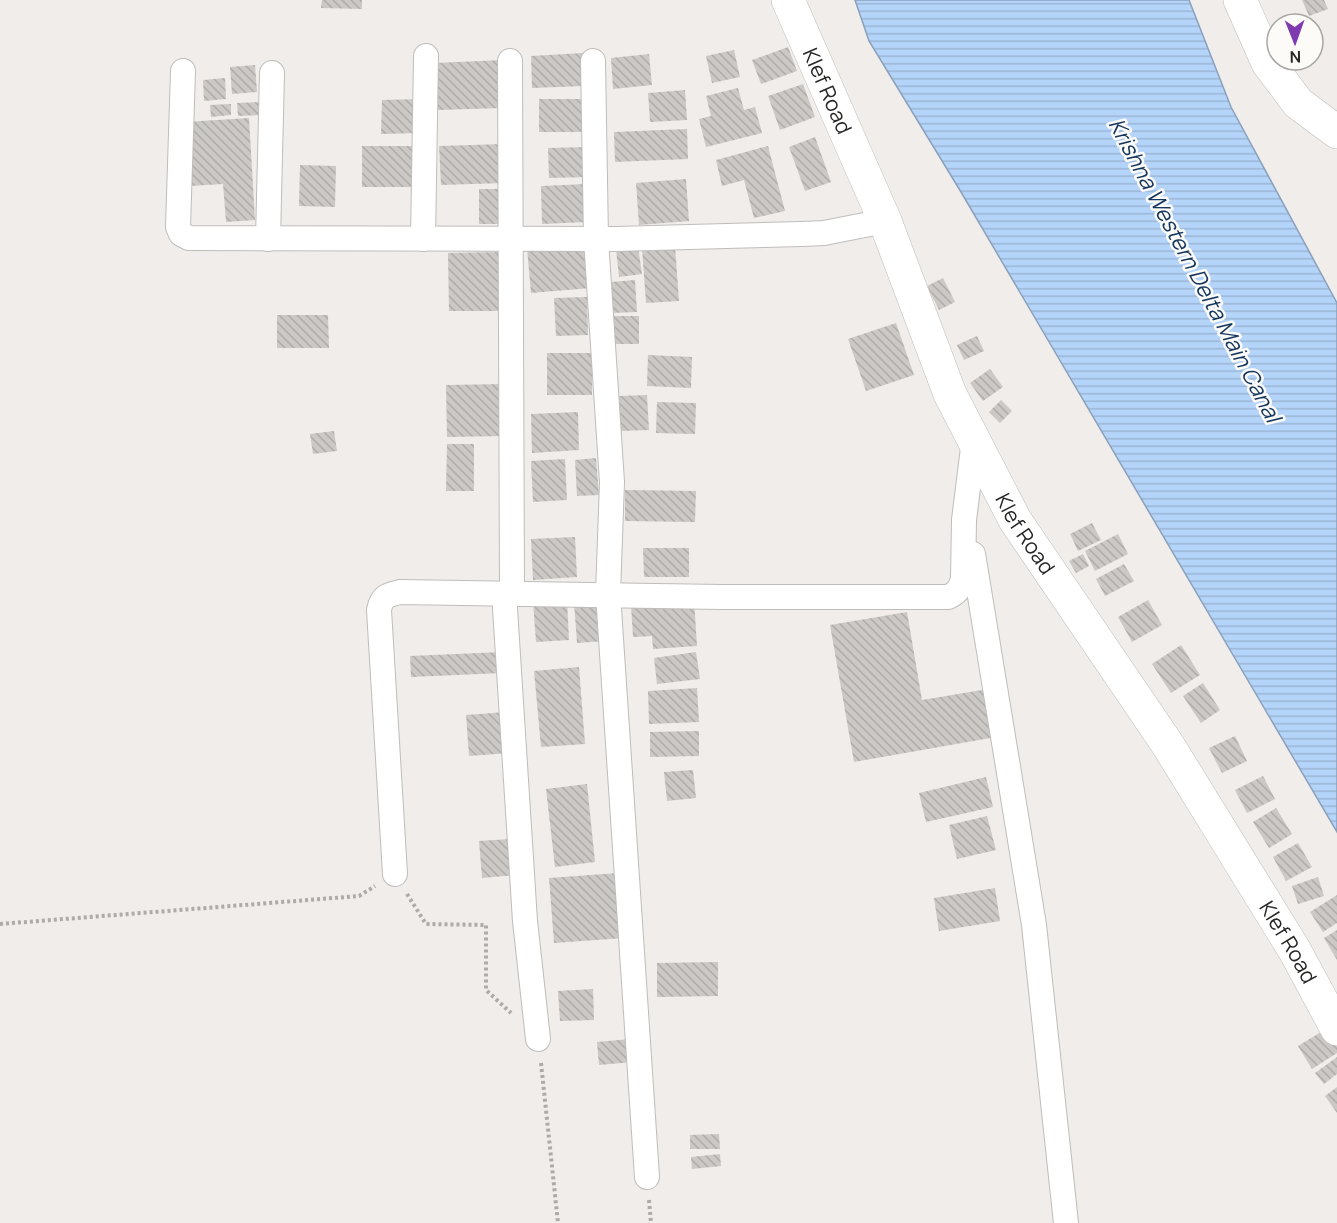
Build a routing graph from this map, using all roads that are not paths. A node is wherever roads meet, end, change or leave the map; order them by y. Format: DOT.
graph roads {
  1 [pos="788,0"];
  2 [pos="1240,0"];
  3 [pos="426,56"];
  4 [pos="510,61"];
  5 [pos="593,61"];
  6 [pos="183,71"];
  7 [pos="272,73"];
  8 [pos="1337,132"];
  9 [pos="885,221"];
  10 [pos="423,238"];
  11 [pos="510,238"];
  12 [pos="596,238"];
  13 [pos="268,239"];
  14 [pos="974,440"];
  15 [pos="965,509"];
  16 [pos="508,593"];
  17 [pos="608,594"];
  18 [pos="395,874"];
  19 [pos="1337,1029"];
  20 [pos="538,1039"];
  21 [pos="647,1177"];
  22 [pos="1066,1223"];
  1 -- 9 [label="main road, Klef Road"];
  2 -- 8 [label="main road"];
  3 -- 10 [label="street"];
  4 -- 11 [label="street"];
  5 -- 12 [label="street"];
  6 -- 13 [label="street"];
  7 -- 13 [label="street"];
  9 -- 12 [label="street"];
  9 -- 14 [label="main road, Klef Road"];
  10 -- 11 [label="street"];
  10 -- 13 [label="street"];
  11 -- 12 [label="street"];
  11 -- 16 [label="street"];
  12 -- 17 [label="street"];
  14 -- 15 [label="street"];
  14 -- 19 [label="main road, Klef Road"];
  15 -- 17 [label="street"];
  15 -- 22 [label="street"];
  16 -- 17 [label="street"];
  16 -- 18 [label="street"];
  16 -- 20 [label="street"];
  17 -- 21 [label="street"];
}
